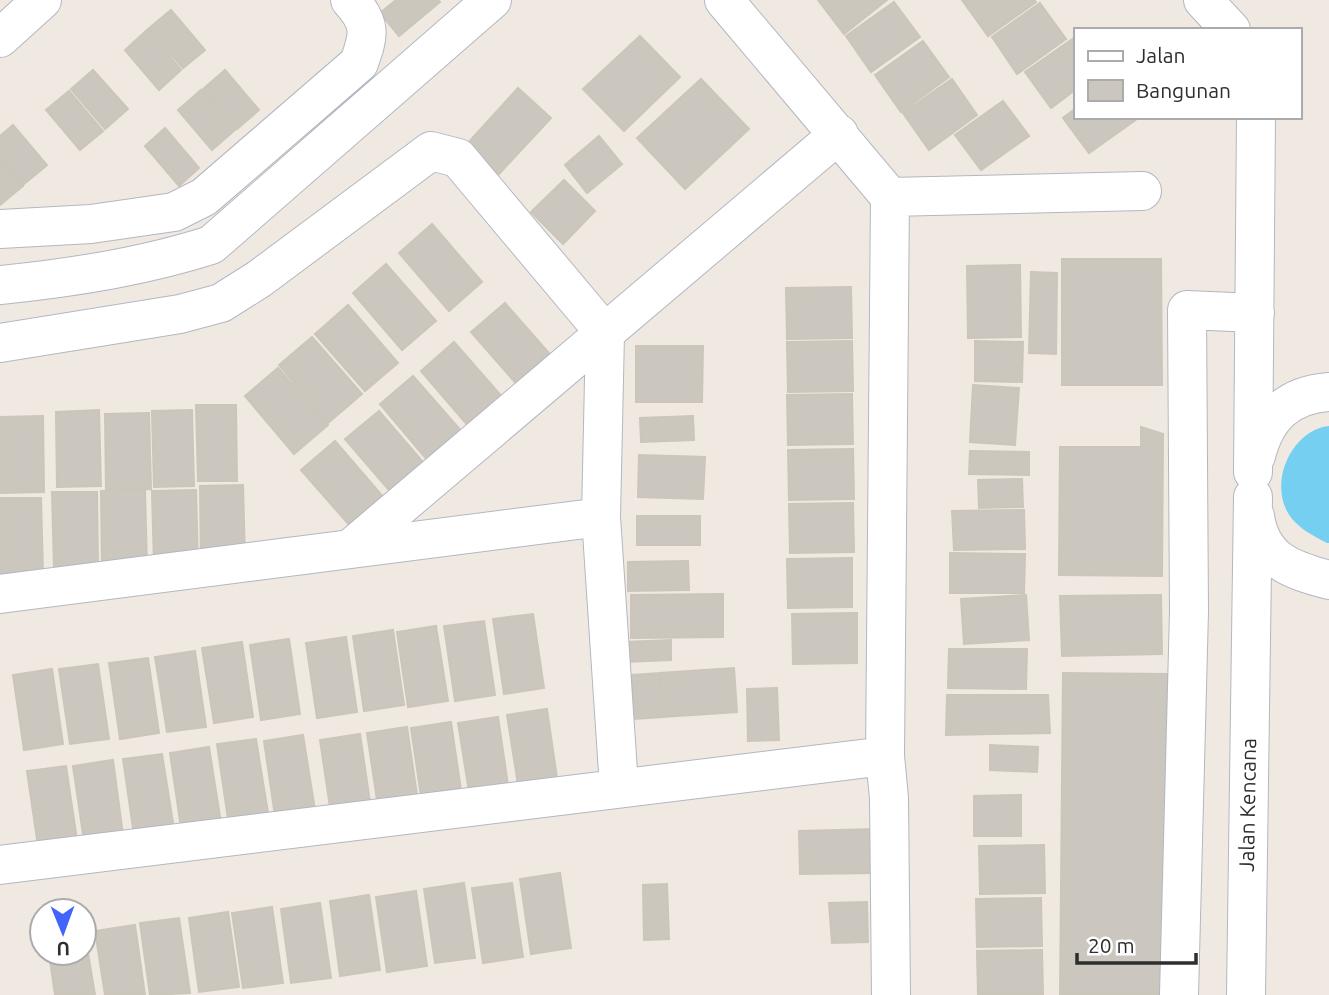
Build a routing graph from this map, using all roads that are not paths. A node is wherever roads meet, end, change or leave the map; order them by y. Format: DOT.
graph roads {
  1 [pos="43,0"];
  2 [pos="350,0"];
  3 [pos="492,0"];
  4 [pos="724,0"];
  5 [pos="1203,0"];
  6 [pos="1229,28"];
  7 [pos="0,38"];
  8 [pos="1256,119"];
  9 [pos="839,134"];
  10 [pos="1142,191"];
  11 [pos="890,197"];
  12 [pos="0,229"];
  13 [pos="0,285"];
  14 [pos="1255,313"];
  15 [pos="605,333"];
  16 [pos="0,343"];
  17 [pos="1329,392"];
  18 [pos="1253,484"];
  19 [pos="601,517"];
  20 [pos="350,549"];
  21 [pos="1329,580"];
  22 [pos="0,594"];
  23 [pos="1189,611"];
  24 [pos="1251,615"];
  25 [pos="885,756"];
  26 [pos="619,787"];
  27 [pos="0,865"];
  28 [pos="891,995"];
  29 [pos="1180,995"];
  30 [pos="1246,995"];
  1 -- 7 [label="street"];
  2 -- 12 [label="street"];
  3 -- 13 [label="street"];
  4 -- 9 [label="street"];
  5 -- 6 [label="street"];
  8 -- 14 [label="street"];
  9 -- 11 [label="street"];
  9 -- 15 [label="street"];
  10 -- 11 [label="street"];
  11 -- 25 [label="street"];
  14 -- 18 [label="street"];
  14 -- 23 [label="street"];
  15 -- 16 [label="street"];
  15 -- 19 [label="street"];
  15 -- 20 [label="street"];
  17 -- 18 [label="street"];
  18 -- 21 [label="street"];
  18 -- 24 [label="street, Jalan Kencana"];
  19 -- 20 [label="street"];
  19 -- 26 [label="street"];
  20 -- 22 [label="street"];
  23 -- 24 [label="street"];
  23 -- 29 [label="street"];
  24 -- 30 [label="street, Jalan Kencana"];
  25 -- 26 [label="street"];
  25 -- 28 [label="street"];
  26 -- 27 [label="street"];
}
